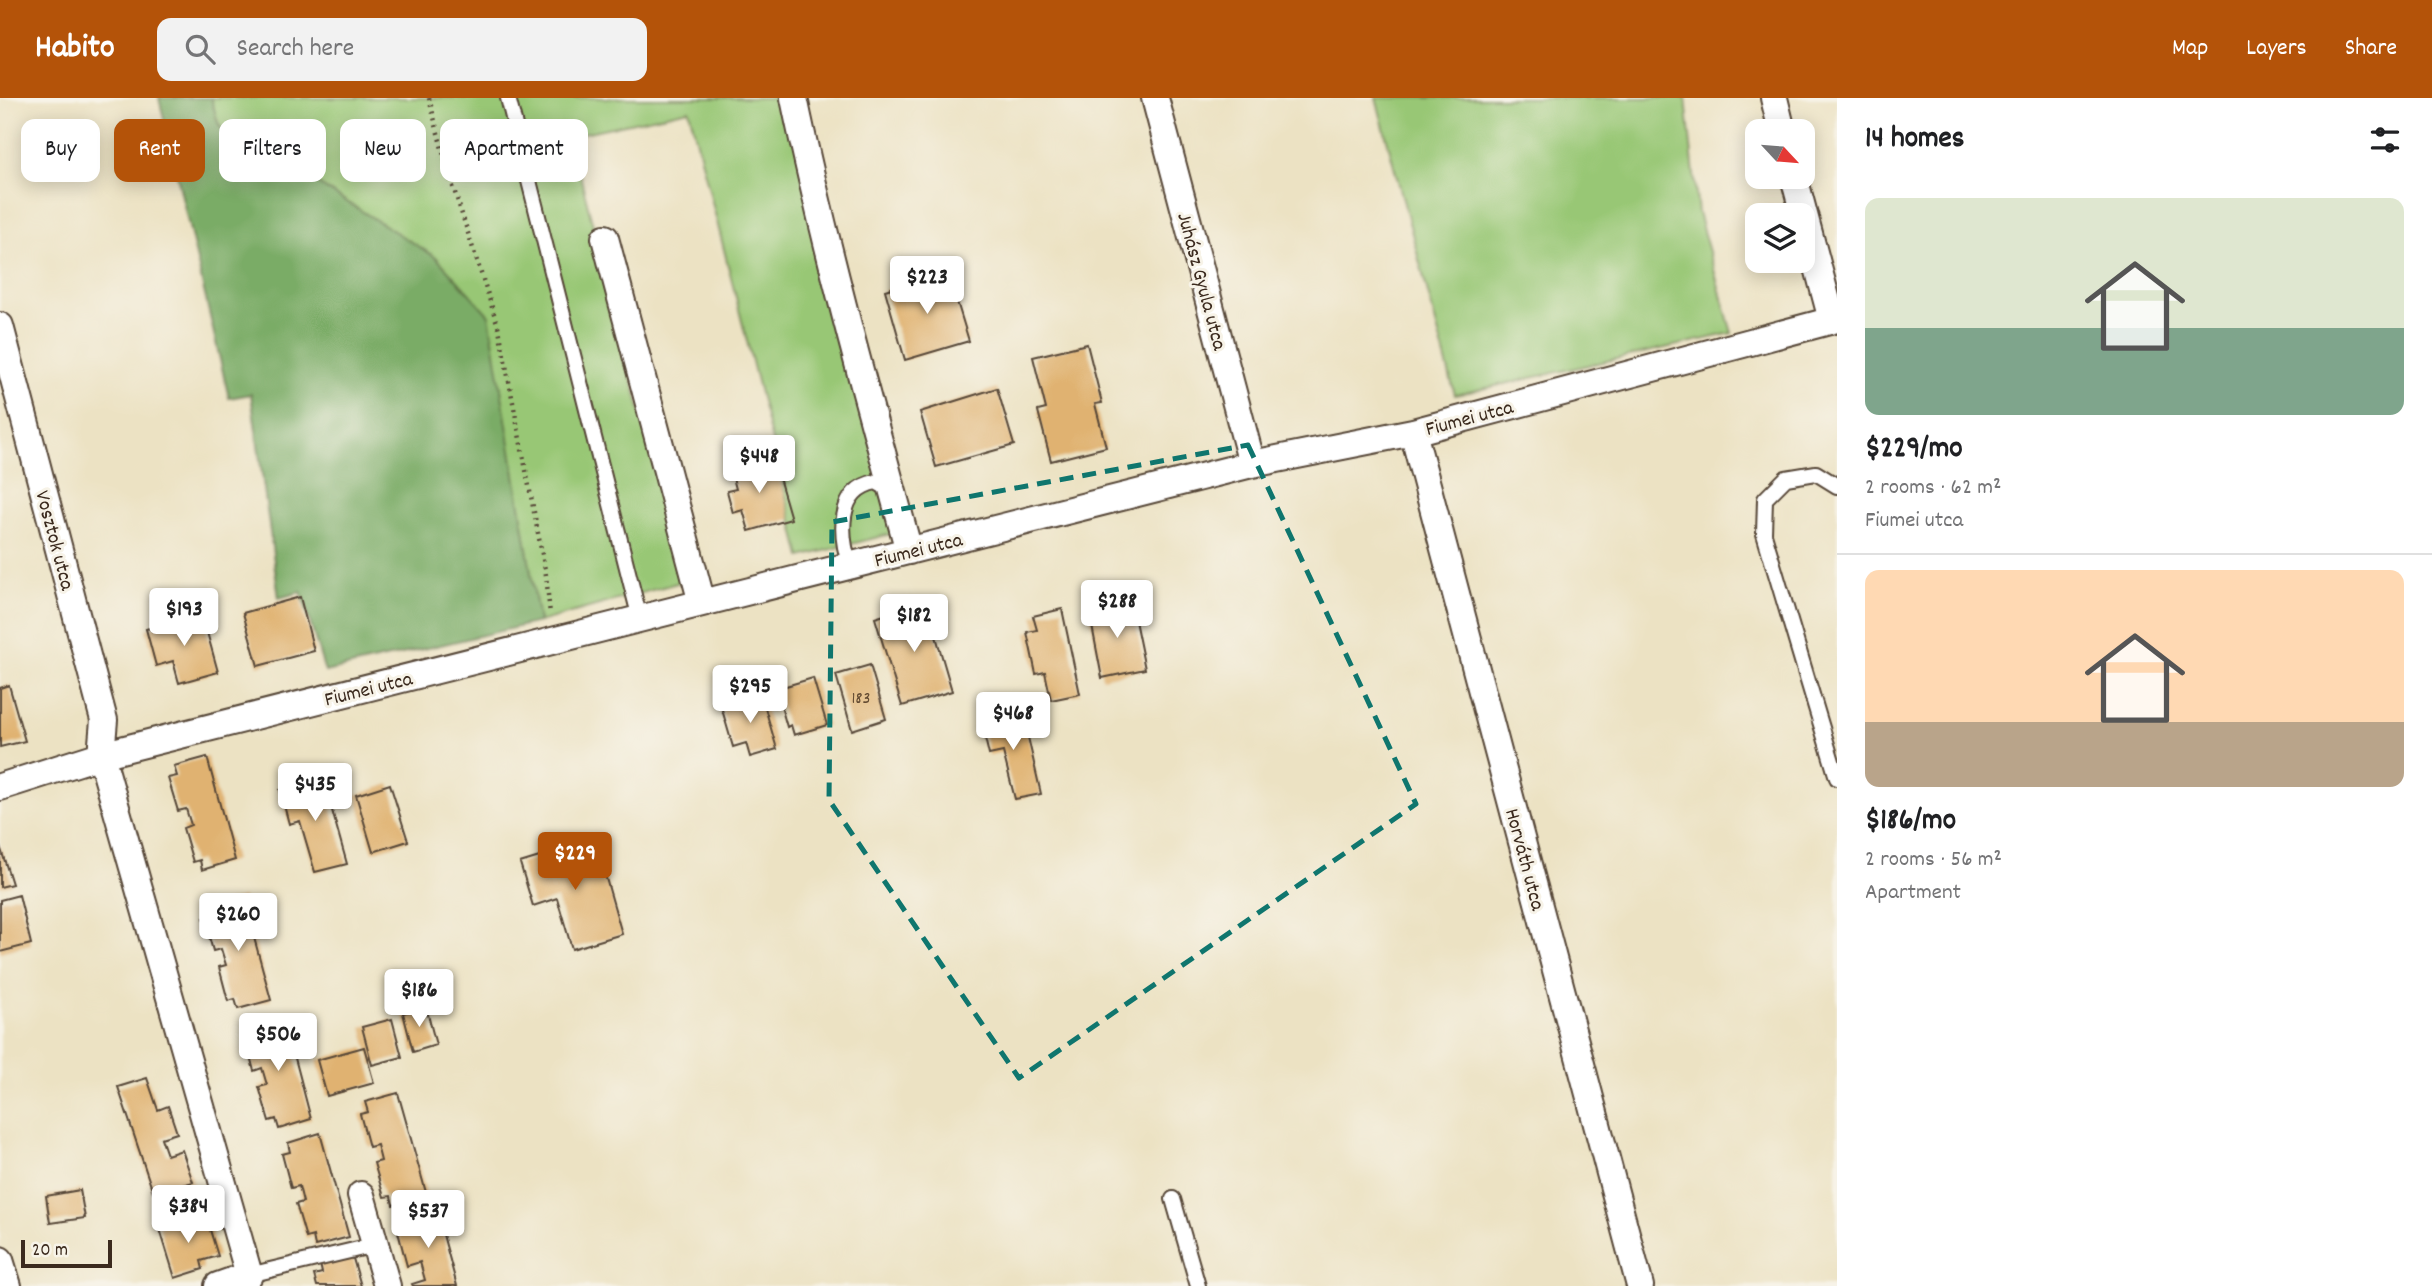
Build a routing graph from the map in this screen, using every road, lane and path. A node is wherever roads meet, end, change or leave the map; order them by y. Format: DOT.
graph roads {
  1 [pos="429,98"];
  2 [pos="508,98"];
  3 [pos="794,98"];
  4 [pos="1155,98"];
  5 [pos="1774,98"];
  6 [pos="1779,119"];
  7 [pos="1797,189"];
  8 [pos="606,238"];
  9 [pos="1834,319"];
  10 [pos="0,326"];
  11 [pos="1413,432"];
  12 [pos="1252,464"];
  13 [pos="1837,486"];
  14 [pos="893,492"];
  15 [pos="909,551"];
  16 [pos="849,566"];
  17 [pos="702,603"];
  18 [pos="640,619"];
  19 [pos="551,642"];
  20 [pos="101,755"];
  21 [pos="1837,778"];
  22 [pos="0,787"];
  23 [pos="361,1195"];
  24 [pos="1173,1199"];
  25 [pos="375,1245"];
  26 [pos="0,1260"];
  27 [pos="249,1275"];
  28 [pos="8,1286"];
  29 [pos="218,1286"];
  30 [pos="387,1286"];
  31 [pos="1198,1286"];
  32 [pos="1640,1286"];
  1 -- 19 [label="path"];
  2 -- 18 [label="lane"];
  3 -- 14 [label="street"];
  4 -- 12 [label="street, Juhász Gyula utca"];
  5 -- 6 [label="street"];
  7 -- 9 [label="street"];
  8 -- 17 [label="street"];
  9 -- 11 [label="street, Fiumei utca"];
  10 -- 20 [label="street, Vosztok utca"];
  11 -- 12 [label="street, Fiumei utca"];
  11 -- 32 [label="street, Horváth utca"];
  12 -- 15 [label="street, Fiumei utca"];
  13 -- 21 [label="lane"];
  14 -- 15 [label="street"];
  14 -- 16 [label="lane"];
  15 -- 16 [label="street, Fiumei utca"];
  16 -- 17 [label="street, Fiumei utca"];
  17 -- 18 [label="street, Fiumei utca"];
  18 -- 19 [label="street, Fiumei utca"];
  19 -- 20 [label="street, Fiumei utca"];
  20 -- 22 [label="street, Fiumei utca"];
  20 -- 27 [label="street"];
  23 -- 25 [label="street"];
  24 -- 31 [label="lane"];
  25 -- 27 [label="lane"];
  25 -- 30 [label="street"];
  26 -- 28 [label="street"];
  27 -- 29 [label="street"];
}
